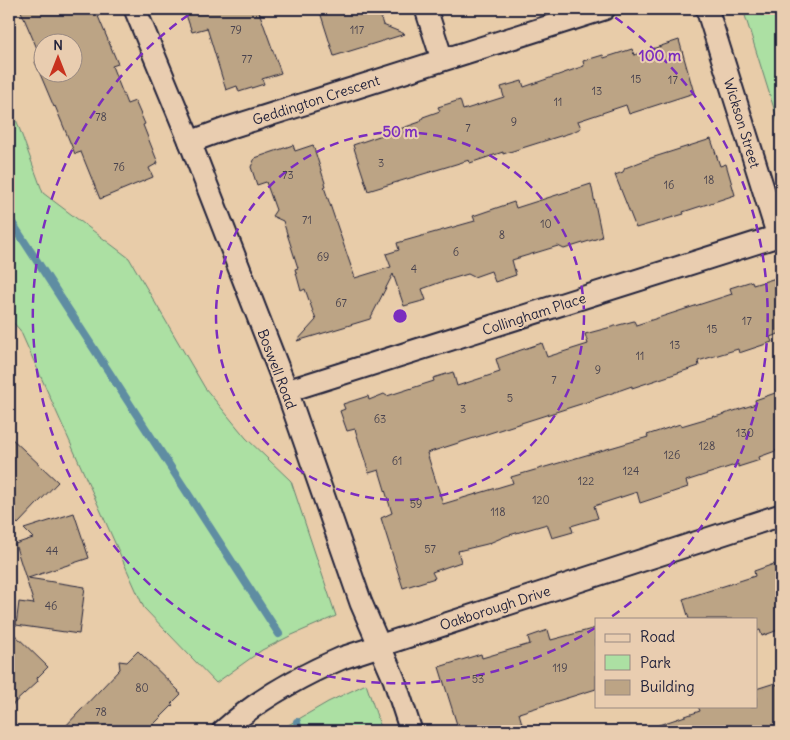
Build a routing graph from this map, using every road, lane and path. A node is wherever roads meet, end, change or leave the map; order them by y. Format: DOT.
graph roads {
  1 [pos="135,9"];
  2 [pos="426,9"];
  3 [pos="604,9"];
  4 [pos="707,9"];
  5 [pos="442,59"];
  6 [pos="190,142"];
  7 [pos="780,236"];
  8 [pos="286,391"];
  9 [pos="781,515"];
  10 [pos="379,645"];
  11 [pos="223,731"];
  12 [pos="411,731"];
  1 -- 6 [label="street, Boswell Road"];
  2 -- 5 [label="street"];
  3 -- 5 [label="street, Geddington Crescent"];
  4 -- 7 [label="street, Wickson Street"];
  5 -- 6 [label="street, Geddington Crescent"];
  6 -- 8 [label="street, Boswell Road"];
  7 -- 8 [label="street, Collingham Place"];
  8 -- 10 [label="street, Boswell Road"];
  9 -- 10 [label="street, Oakborough Drive"];
  10 -- 11 [label="street, Oakborough Drive"];
  10 -- 12 [label="street, Boswell Road"];
}
